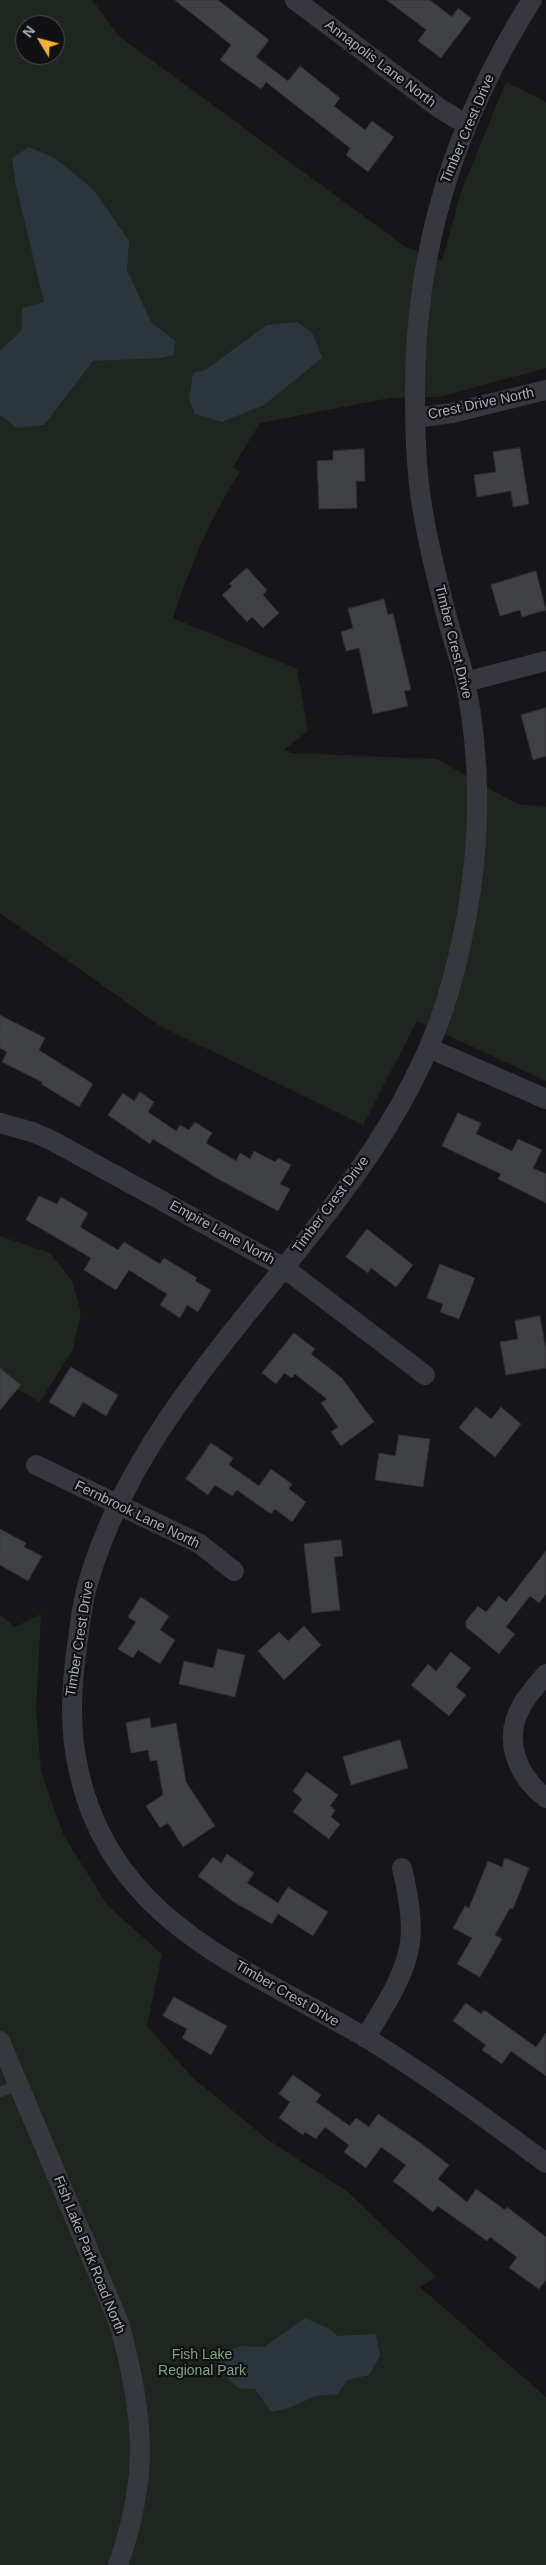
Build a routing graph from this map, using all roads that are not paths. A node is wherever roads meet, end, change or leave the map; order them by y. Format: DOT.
graph roads {
  1 [pos="295,0"];
  2 [pos="532,0"];
  3 [pos="466,125"];
  4 [pos="546,390"];
  5 [pos="415,418"];
  6 [pos="546,661"];
  7 [pos="465,682"];
  8 [pos="429,1048"];
  9 [pos="546,1099"];
  10 [pos="0,1123"];
  11 [pos="283,1267"];
  12 [pos="425,1375"];
  13 [pos="36,1465"];
  14 [pos="118,1505"];
  15 [pos="234,1572"];
  16 [pos="546,1674"];
  17 [pos="546,1798"];
  18 [pos="402,1868"];
  19 [pos="365,2038"];
  20 [pos="0,2041"];
  21 [pos="9,2089"];
  22 [pos="546,2163"];
  23 [pos="118,2565"];
  1 -- 3 [label="street, Annapolis Lane North"];
  2 -- 3 [label="street, Timber Crest Drive"];
  3 -- 5 [label="street, Timber Crest Drive"];
  4 -- 5 [label="street, Crest Drive North"];
  5 -- 7 [label="street, Timber Crest Drive"];
  6 -- 7 [label="street"];
  7 -- 8 [label="street, Timber Crest Drive"];
  8 -- 9 [label="street"];
  8 -- 11 [label="street, Timber Crest Drive"];
  10 -- 11 [label="street, Empire Lane North"];
  11 -- 12 [label="street, Empire Lane North"];
  11 -- 14 [label="street, Timber Crest Drive"];
  13 -- 14 [label="street, Fernbrook Lane North"];
  14 -- 15 [label="street, Fernbrook Lane North"];
  14 -- 19 [label="street, Timber Crest Drive"];
  16 -- 17 [label="street"];
  18 -- 19 [label="street"];
  19 -- 22 [label="street, Timber Crest Drive"];
  20 -- 21 [label="street, Fish Lake Park Road North"];
  21 -- 23 [label="street, Fish Lake Park Road North"];
}
